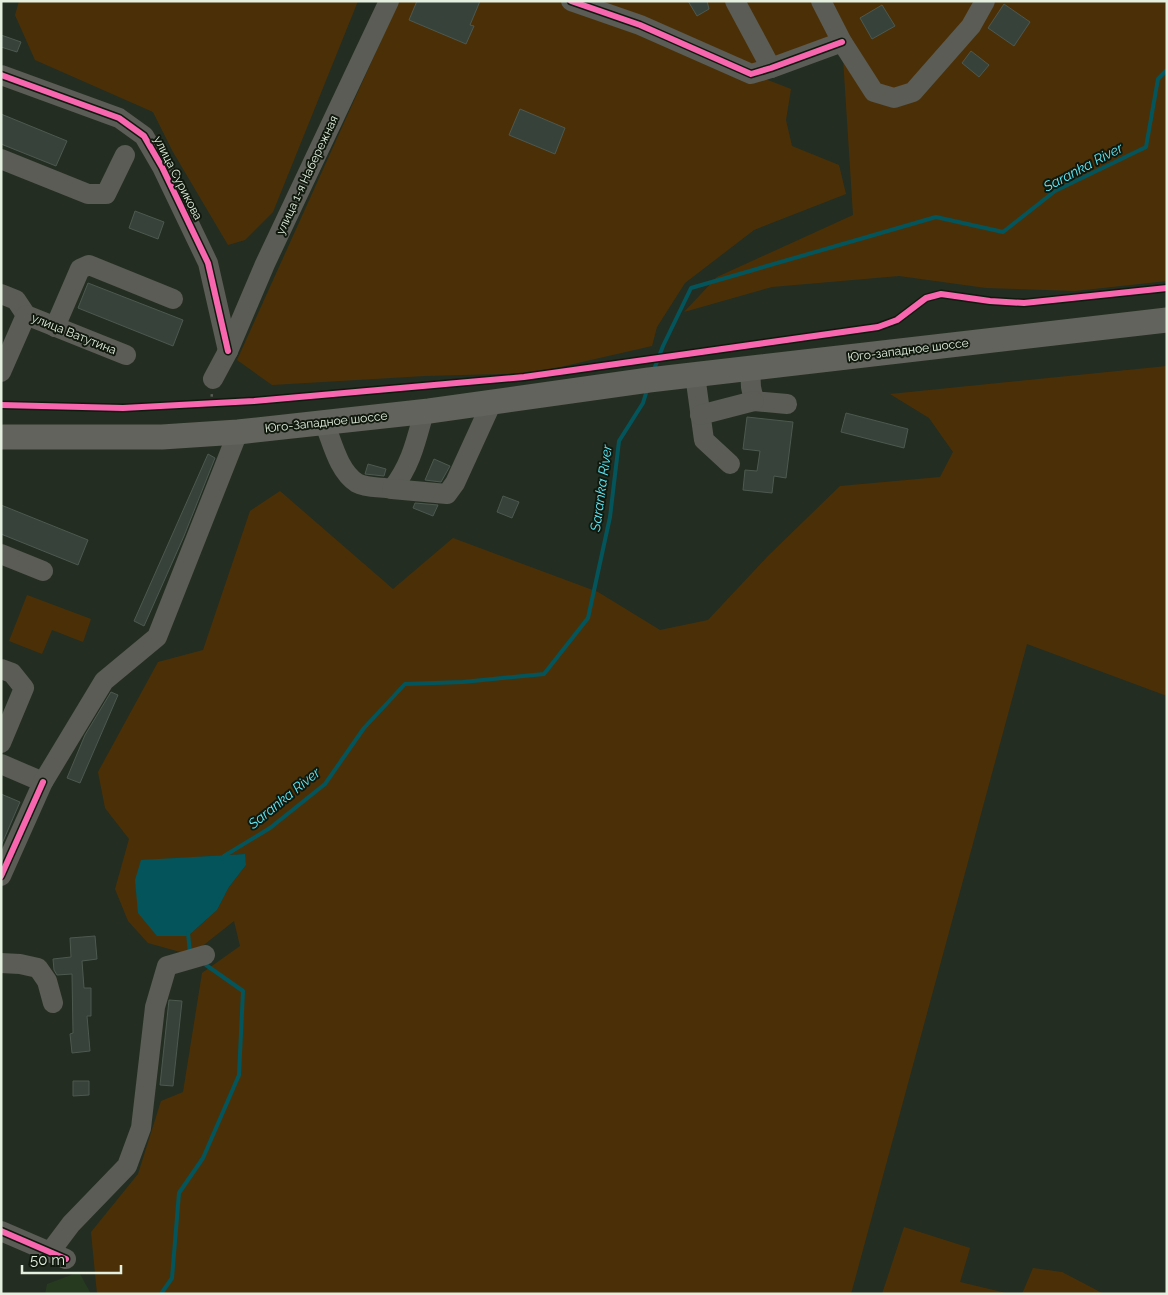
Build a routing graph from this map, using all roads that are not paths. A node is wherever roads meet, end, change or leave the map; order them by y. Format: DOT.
graph roads {
  1 [pos="389,1"];
  2 [pos="572,1"];
  3 [pos="735,1"];
  4 [pos="821,1"];
  5 [pos="985,1"];
  6 [pos="842,42"];
  7 [pos="771,68"];
  8 [pos="1,75"];
  9 [pos="125,155"];
  10 [pos="1,159"];
  11 [pos="1,294"];
  12 [pos="173,299"];
  13 [pos="26,315"];
  14 [pos="1167,320"];
  15 [pos="55,327"];
  16 [pos="228,351"];
  17 [pos="126,355"];
  18 [pos="750,368"];
  19 [pos="1,372"];
  20 [pos="695,375"];
  21 [pos="213,379"];
  22 [pos="649,380"];
  23 [pos="754,401"];
  24 [pos="492,402"];
  25 [pos="787,404"];
  26 [pos="424,412"];
  27 [pos="700,415"];
  28 [pos="324,422"];
  29 [pos="238,432"];
  30 [pos="1,437"];
  31 [pos="730,464"];
  32 [pos="392,489"];
  33 [pos="1,554"];
  34 [pos="43,571"];
  35 [pos="1,669"];
  36 [pos="1,743"];
  37 [pos="1,764"];
  38 [pos="43,782"];
  39 [pos="7,845"];
  40 [pos="1,876"];
  41 [pos="205,955"];
  42 [pos="1,964"];
  43 [pos="53,1003"];
  44 [pos="1,1231"];
  1 -- 16 [label="street, улица 1-я Набережная"];
  2 -- 7 [label="street"];
  3 -- 7 [label="street"];
  4 -- 6 [label="street"];
  5 -- 6 [label="street"];
  6 -- 7 [label="street"];
  8 -- 16 [label="street, улица Сурикова"];
  9 -- 10 [label="street"];
  11 -- 13 [label="street, улица Ватутина"];
  12 -- 15 [label="street"];
  13 -- 15 [label="street, улица Ватутина"];
  13 -- 19 [label="street"];
  14 -- 18 [label="main road, Юго-западное шоссе"];
  15 -- 17 [label="street, улица Ватутина"];
  16 -- 21 [label="street, улица 1-я Набережная"];
  18 -- 20 [label="main road, Юго-западное шоссе"];
  18 -- 23 [label="street"];
  20 -- 22 [label="main road, Юго-западное шоссе"];
  20 -- 27 [label="street"];
  22 -- 24 [label="main road, Юго-Западное шоссе"];
  23 -- 25 [label="street"];
  23 -- 27 [label="street"];
  24 -- 26 [label="main road, Юго-Западное шоссе"];
  24 -- 32 [label="street"];
  26 -- 28 [label="main road, Юго-Западное шоссе"];
  26 -- 32 [label="street"];
  27 -- 31 [label="street"];
  28 -- 29 [label="main road, Юго-Западное шоссе"];
  28 -- 32 [label="street"];
  29 -- 30 [label="main road, Юго-Западное шоссе"];
  29 -- 38 [label="street"];
  33 -- 34 [label="street"];
  35 -- 36 [label="street"];
  37 -- 38 [label="street"];
  38 -- 39 [label="street"];
  39 -- 40 [label="street"];
  41 -- 44 [label="street"];
  42 -- 43 [label="street"];
}
